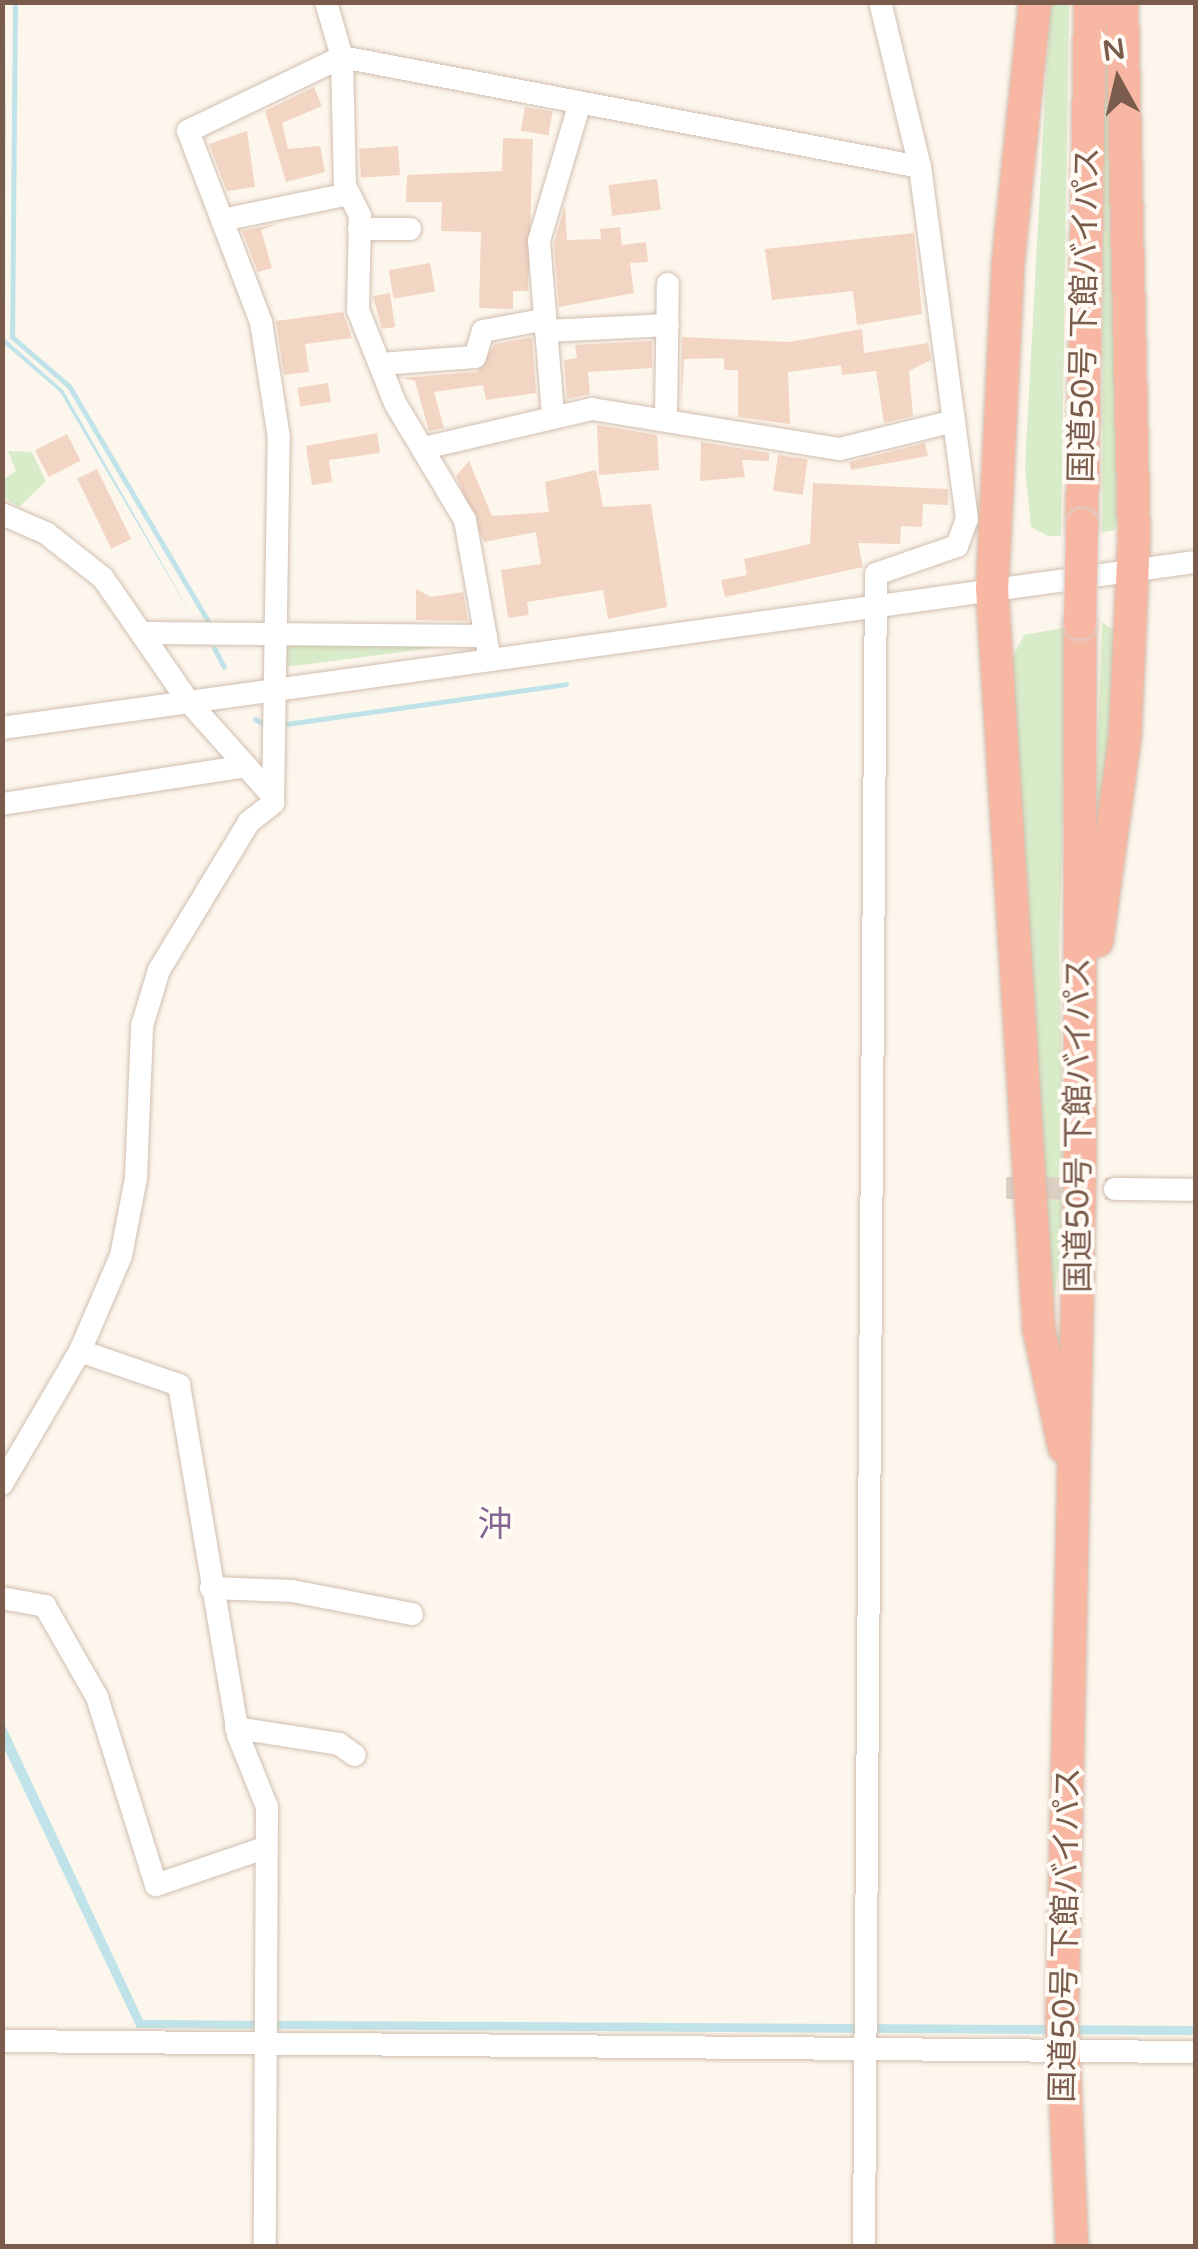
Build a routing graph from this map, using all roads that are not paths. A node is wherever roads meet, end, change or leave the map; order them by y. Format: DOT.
graph roads {
  1 [pos="326,2"];
  2 [pos="880,2"];
  3 [pos="1035,2"];
  4 [pos="1090,2"];
  5 [pos="1122,2"];
  6 [pos="342,58"];
  7 [pos="580,103"];
  8 [pos="920,167"];
  9 [pos="349,194"];
  10 [pos="222,220"];
  11 [pos="359,229"];
  12 [pos="410,229"];
  13 [pos="668,284"];
  14 [pos="668,325"];
  15 [pos="544,326"];
  16 [pos="380,364"];
  17 [pos="553,415"];
  18 [pos="666,419"];
  19 [pos="954,421"];
  20 [pos="424,448"];
  21 [pos="2,514"];
  22 [pos="1196,562"];
  23 [pos="1132,570"];
  24 [pos="992,588"];
  25 [pos="874,604"];
  26 [pos="148,634"];
  27 [pos="275,635"];
  28 [pos="488,648"];
  29 [pos="276,688"];
  30 [pos="189,702"];
  31 [pos="2,728"];
  32 [pos="241,766"];
  33 [pos="272,795"];
  34 [pos="2,804"];
  35 [pos="1080,1065"];
  36 [pos="1115,1189"];
  37 [pos="1196,1190"];
  38 [pos="80,1351"];
  39 [pos="5,1479"];
  40 [pos="1074,1490"];
  41 [pos="210,1588"];
  42 [pos="2,1598"];
  43 [pos="412,1614"];
  44 [pos="236,1728"];
  45 [pos="355,1754"];
  46 [pos="267,1847"];
  47 [pos="2,2041"];
  48 [pos="264,2041"];
  49 [pos="866,2047"];
  50 [pos="1062,2052"];
  51 [pos="1196,2052"];
  52 [pos="265,2246"];
  53 [pos="864,2246"];
  54 [pos="1072,2246"];
  1 -- 6 [label="street"];
  2 -- 8 [label="street"];
  3 -- 24 [label="highway"];
  4 -- 35 [label="highway, 国道50号 下館バイパス, bridge"];
  5 -- 23 [label="highway"];
  6 -- 7 [label="street"];
  6 -- 9 [label="street"];
  6 -- 10 [label="street"];
  7 -- 8 [label="street"];
  7 -- 15 [label="street"];
  8 -- 19 [label="street"];
  9 -- 10 [label="street"];
  9 -- 11 [label="street"];
  10 -- 27 [label="street"];
  11 -- 12 [label="street"];
  11 -- 16 [label="street"];
  13 -- 14 [label="street"];
  14 -- 15 [label="street"];
  14 -- 18 [label="street"];
  15 -- 16 [label="street"];
  15 -- 17 [label="street"];
  16 -- 20 [label="street"];
  17 -- 18 [label="street"];
  17 -- 20 [label="street"];
  18 -- 19 [label="street"];
  19 -- 25 [label="street"];
  20 -- 28 [label="street"];
  21 -- 26 [label="street"];
  22 -- 23 [label="street"];
  23 -- 24 [label="street"];
  23 -- 35 [label="highway"];
  24 -- 25 [label="street"];
  24 -- 40 [label="highway"];
  25 -- 28 [label="street"];
  25 -- 49 [label="street"];
  26 -- 27 [label="street"];
  26 -- 30 [label="street"];
  27 -- 28 [label="street"];
  27 -- 29 [label="street"];
  28 -- 29 [label="street"];
  29 -- 30 [label="street"];
  29 -- 33 [label="street"];
  30 -- 31 [label="street"];
  30 -- 32 [label="street"];
  32 -- 33 [label="street"];
  32 -- 34 [label="street"];
  33 -- 38 [label="street"];
  35 -- 40 [label="highway, 国道50号 下館バイパス"];
  36 -- 37 [label="street"];
  38 -- 39 [label="street"];
  38 -- 41 [label="street"];
  40 -- 50 [label="highway, 国道50号 下館バイパス"];
  41 -- 43 [label="street"];
  41 -- 44 [label="street"];
  42 -- 46 [label="street"];
  44 -- 45 [label="street"];
  44 -- 46 [label="street"];
  46 -- 48 [label="street"];
  47 -- 48 [label="street"];
  48 -- 49 [label="street"];
  48 -- 52 [label="street"];
  49 -- 50 [label="street"];
  49 -- 53 [label="street"];
  50 -- 51 [label="street"];
  50 -- 54 [label="highway, 国道50号 下館バイパス"];
}
